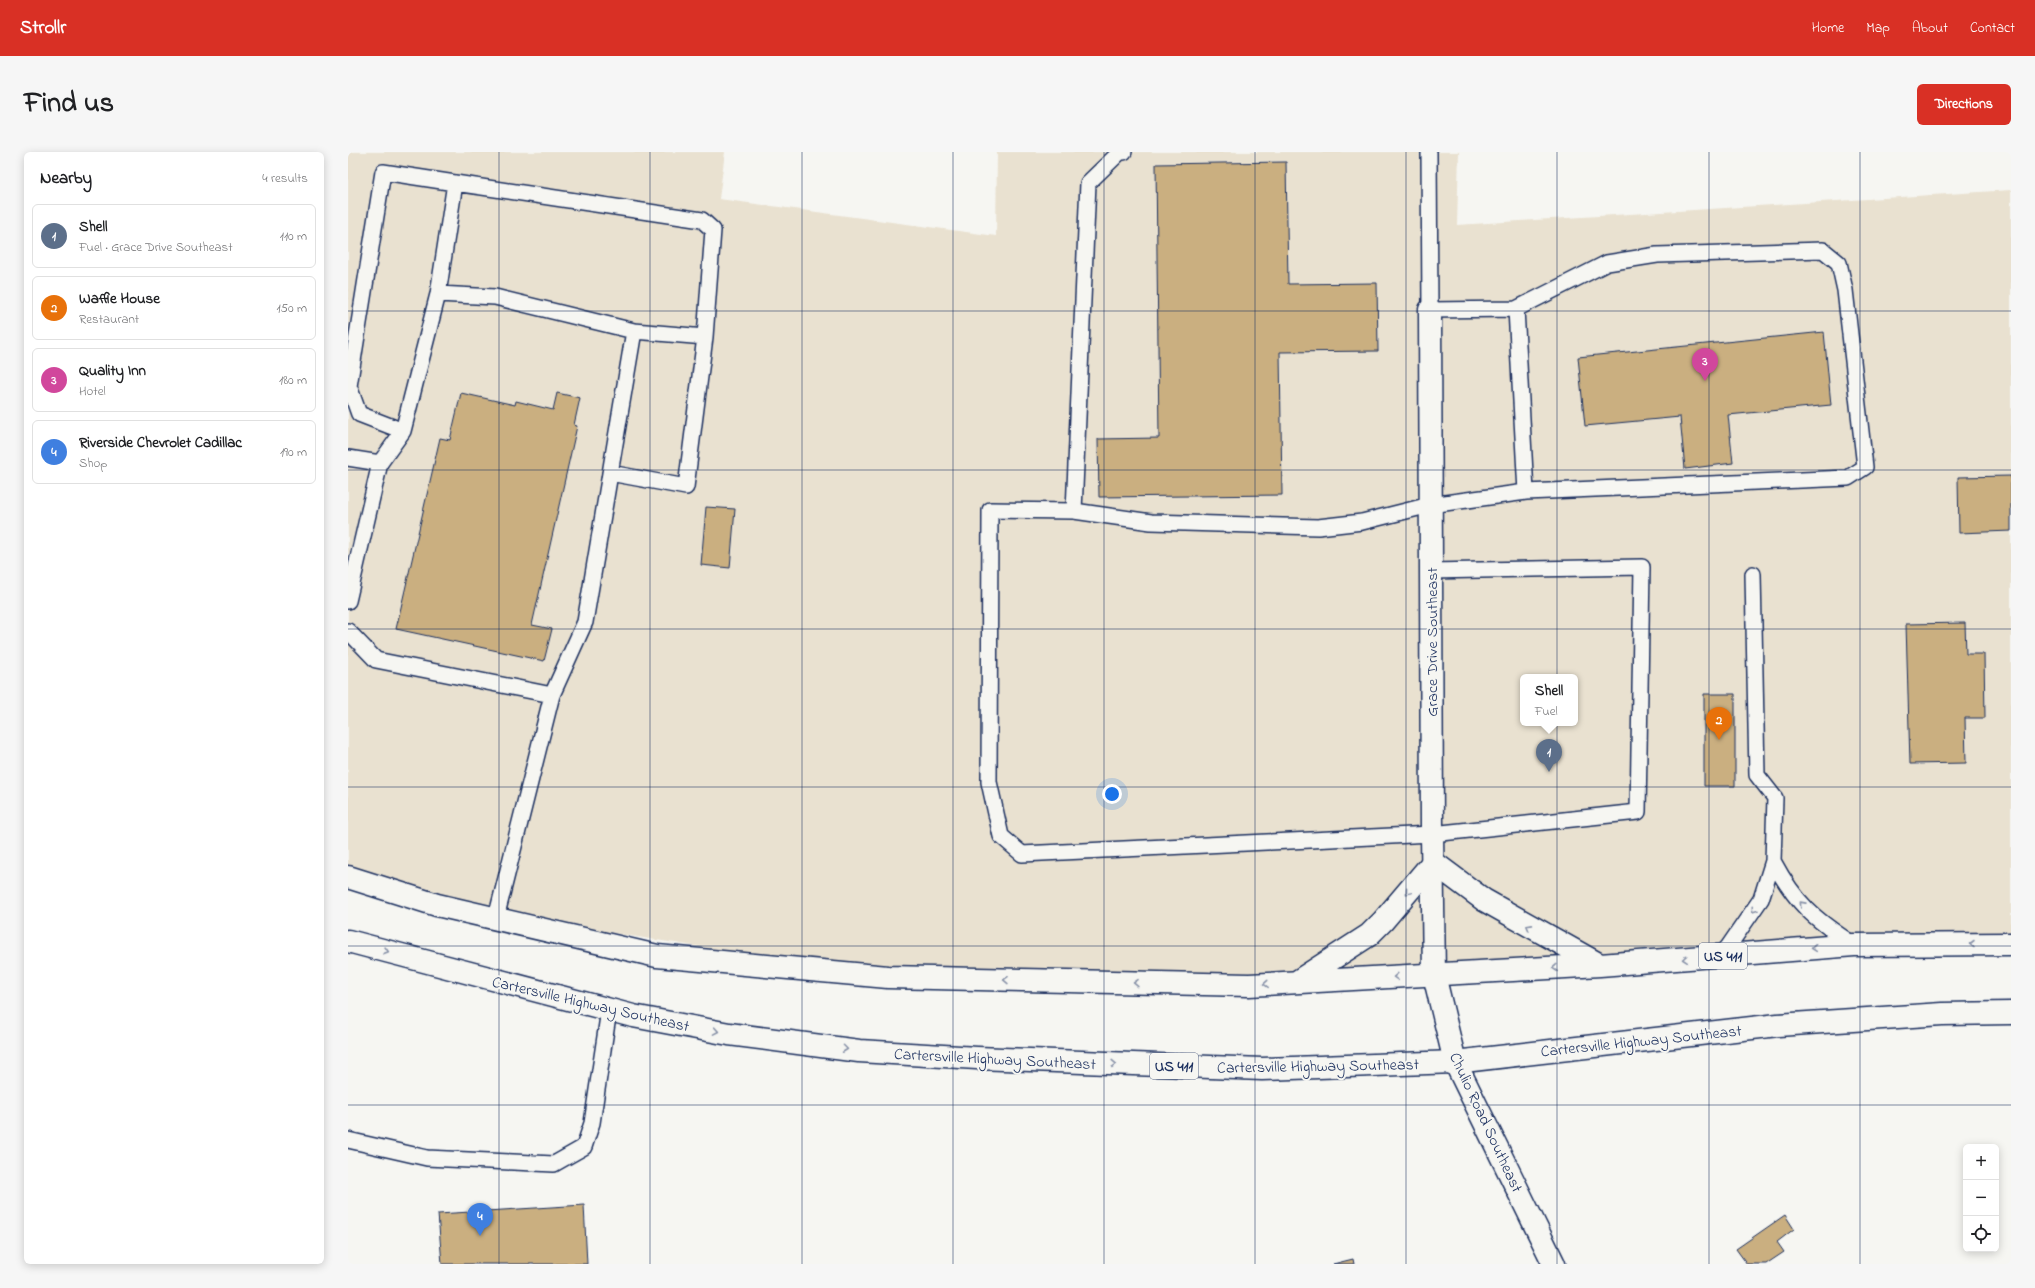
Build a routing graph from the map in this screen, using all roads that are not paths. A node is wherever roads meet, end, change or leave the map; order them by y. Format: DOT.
graph roads {
  1 [pos="1124,152"];
  2 [pos="1429,152"];
  3 [pos="455,183"];
  4 [pos="438,294"];
  5 [pos="1516,309"];
  6 [pos="1430,310"];
  7 [pos="634,331"];
  8 [pos="705,337"];
  9 [pos="402,432"];
  10 [pos="348,458"];
  11 [pos="380,463"];
  12 [pos="610,473"];
  13 [pos="1526,492"];
  14 [pos="1430,505"];
  15 [pos="1074,511"];
  16 [pos="1431,571"];
  17 [pos="1754,574"];
  18 [pos="348,601"];
  19 [pos="348,631"];
  20 [pos="552,695"];
  21 [pos="1432,834"];
  22 [pos="1773,861"];
  23 [pos="1433,862"];
  24 [pos="348,877"];
  25 [pos="496,918"];
  26 [pos="348,941"];
  27 [pos="2011,944"];
  28 [pos="1854,945"];
  29 [pos="1718,956"];
  30 [pos="1600,965"];
  31 [pos="1434,975"];
  32 [pos="1296,982"];
  33 [pos="609,1010"];
  34 [pos="2011,1013"];
  35 [pos="1455,1062"];
  36 [pos="348,1140"];
  37 [pos="1542,1240"];
  38 [pos="1554,1264"];
  39 [pos="1566,1264"];
  1 -- 15 [label="lane"];
  2 -- 6 [label="lane"];
  3 -- 4 [label="lane"];
  3 -- 8 [label="lane"];
  3 -- 9 [label="lane"];
  4 -- 7 [label="lane"];
  4 -- 9 [label="lane"];
  5 -- 6 [label="lane"];
  5 -- 13 [label="lane"];
  5 -- 13 [label="lane"];
  6 -- 14 [label="main road, Grace Drive Southeast"];
  7 -- 8 [label="lane"];
  7 -- 12 [label="lane"];
  8 -- 12 [label="lane"];
  9 -- 11 [label="lane"];
  10 -- 11 [label="lane"];
  11 -- 18 [label="lane"];
  12 -- 20 [label="lane"];
  13 -- 14 [label="lane"];
  14 -- 15 [label="lane"];
  14 -- 16 [label="main road, Grace Drive Southeast"];
  15 -- 21 [label="lane"];
  16 -- 21 [label="main road, Grace Drive Southeast"];
  16 -- 21 [label="lane"];
  17 -- 22 [label="lane"];
  19 -- 20 [label="lane"];
  20 -- 25 [label="lane"];
  21 -- 23 [label="main road, Grace Drive Southeast"];
  28 -- 22 [label="lane, one-way"];
  22 -- 29 [label="lane, one-way"];
  30 -- 23 [label="main road, one-way"];
  23 -- 31 [label="main road, Grace Drive Southeast"];
  23 -- 32 [label="main road, one-way"];
  24 -- 25 [label="main road, US 411"];
  32 -- 25 [label="main road, US 411, one-way"];
  26 -- 33 [label="main road, Cartersville Highway Southeast / US 411, one-way"];
  27 -- 28 [label="main road, US 411, one-way"];
  28 -- 29 [label="main road, US 411, one-way"];
  29 -- 30 [label="main road, US 411, one-way"];
  30 -- 31 [label="main road, US 411, one-way"];
  31 -- 32 [label="main road, US 411, one-way"];
  31 -- 35 [label="main road, Chulio Road Southeast"];
  33 -- 35 [label="main road, Cartersville Highway Southeast / US 411, one-way"];
  33 -- 36 [label="lane"];
  34 -- 35 [label="main road, Cartersville Highway Southeast / US 411"];
  35 -- 37 [label="main road, Chulio Road Southeast"];
  37 -- 38 [label="main road, Chulio Road Southeast"];
  37 -- 39 [label="main road"];
}
